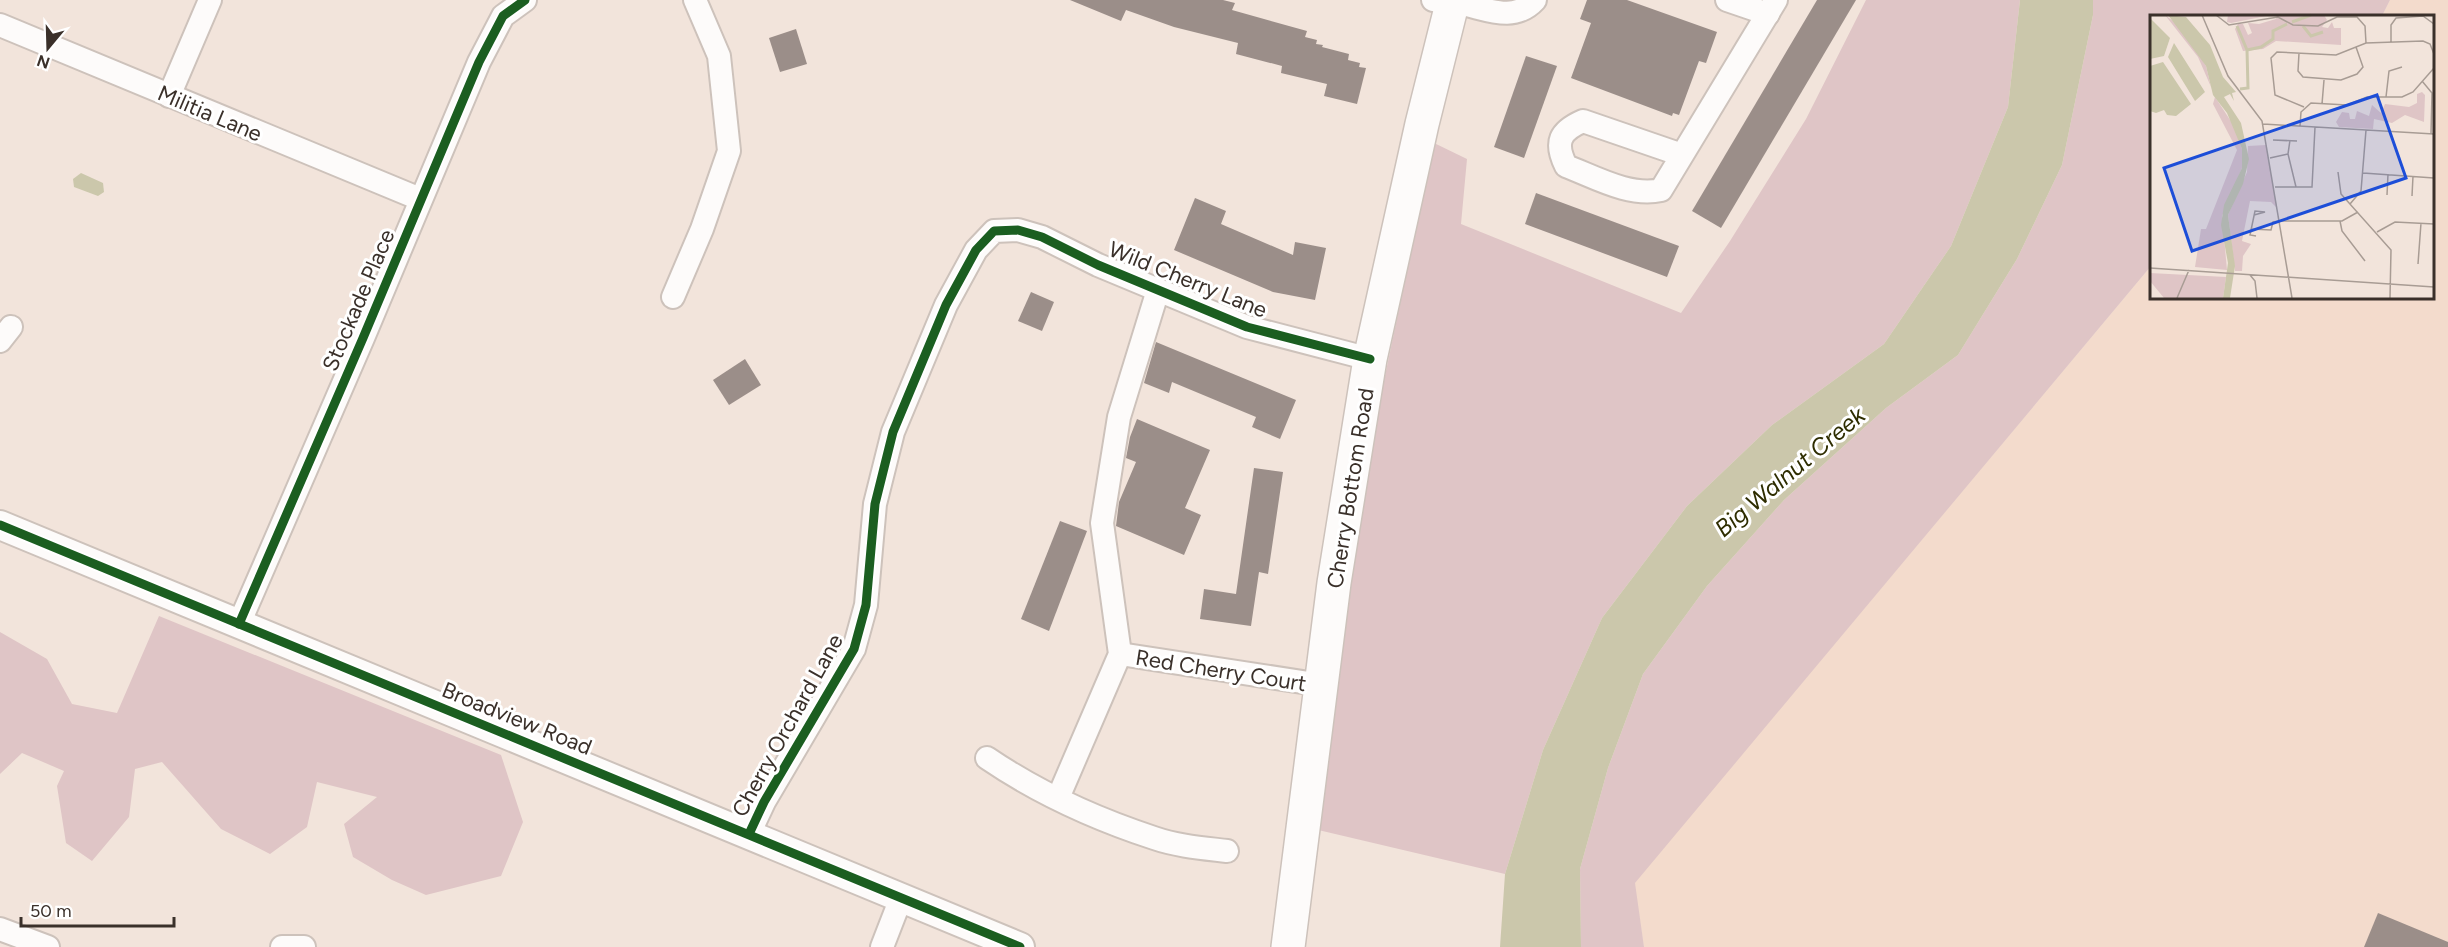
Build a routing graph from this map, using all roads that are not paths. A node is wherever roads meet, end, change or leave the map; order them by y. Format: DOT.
graph roads {
  1 [pos="210,0"];
  2 [pos="525,0"];
  3 [pos="695,0"];
  4 [pos="1534,0"];
  5 [pos="1727,0"];
  6 [pos="1446,1"];
  7 [pos="1772,7"];
  8 [pos="0,25"];
  9 [pos="169,96"];
  10 [pos="1682,155"];
  11 [pos="420,200"];
  12 [pos="994,231"];
  13 [pos="1158,290"];
  14 [pos="673,297"];
  15 [pos="1370,359"];
  16 [pos="0,525"];
  17 [pos="239,624"];
  18 [pos="1120,654"];
  19 [pos="1322,685"];
  20 [pos="987,758"];
  21 [pos="1058,798"];
  22 [pos="750,834"];
  23 [pos="1227,851"];
  24 [pos="901,898"];
  25 [pos="0,929"];
  26 [pos="48,947"];
  27 [pos="282,947"];
  28 [pos="304,947"];
  29 [pos="882,947"];
  30 [pos="1020,947"];
  31 [pos="1288,947"];
  1 -- 9 [label="street"];
  2 -- 11 [label="street, Stockade Place"];
  3 -- 14 [label="street"];
  4 -- 6 [label="street"];
  5 -- 7 [label="street"];
  6 -- 15 [label="main road, Cherry Bottom Road"];
  7 -- 10 [label="street"];
  8 -- 9 [label="street, Militia Lane"];
  9 -- 11 [label="street, Militia Lane"];
  10 -- 10 [label="street"];
  11 -- 17 [label="street, Stockade Place"];
  12 -- 13 [label="street, Wild Cherry Lane"];
  12 -- 22 [label="street, Cherry Orchard Lane"];
  13 -- 15 [label="street, Wild Cherry Lane"];
  13 -- 18 [label="street, Red Cherry Court"];
  15 -- 19 [label="main road, Cherry Bottom Road"];
  16 -- 17 [label="street, Broadview Road"];
  17 -- 22 [label="street, Broadview Road"];
  18 -- 19 [label="street, Red Cherry Court"];
  18 -- 21 [label="street, Red Cherry Court"];
  19 -- 31 [label="main road, Cherry Bottom Road"];
  20 -- 21 [label="street"];
  21 -- 23 [label="street"];
  22 -- 24 [label="street, Broadview Road"];
  24 -- 29 [label="street"];
  24 -- 30 [label="street, Broadview Road"];
  25 -- 26 [label="street"];
  27 -- 28 [label="street"];
}
